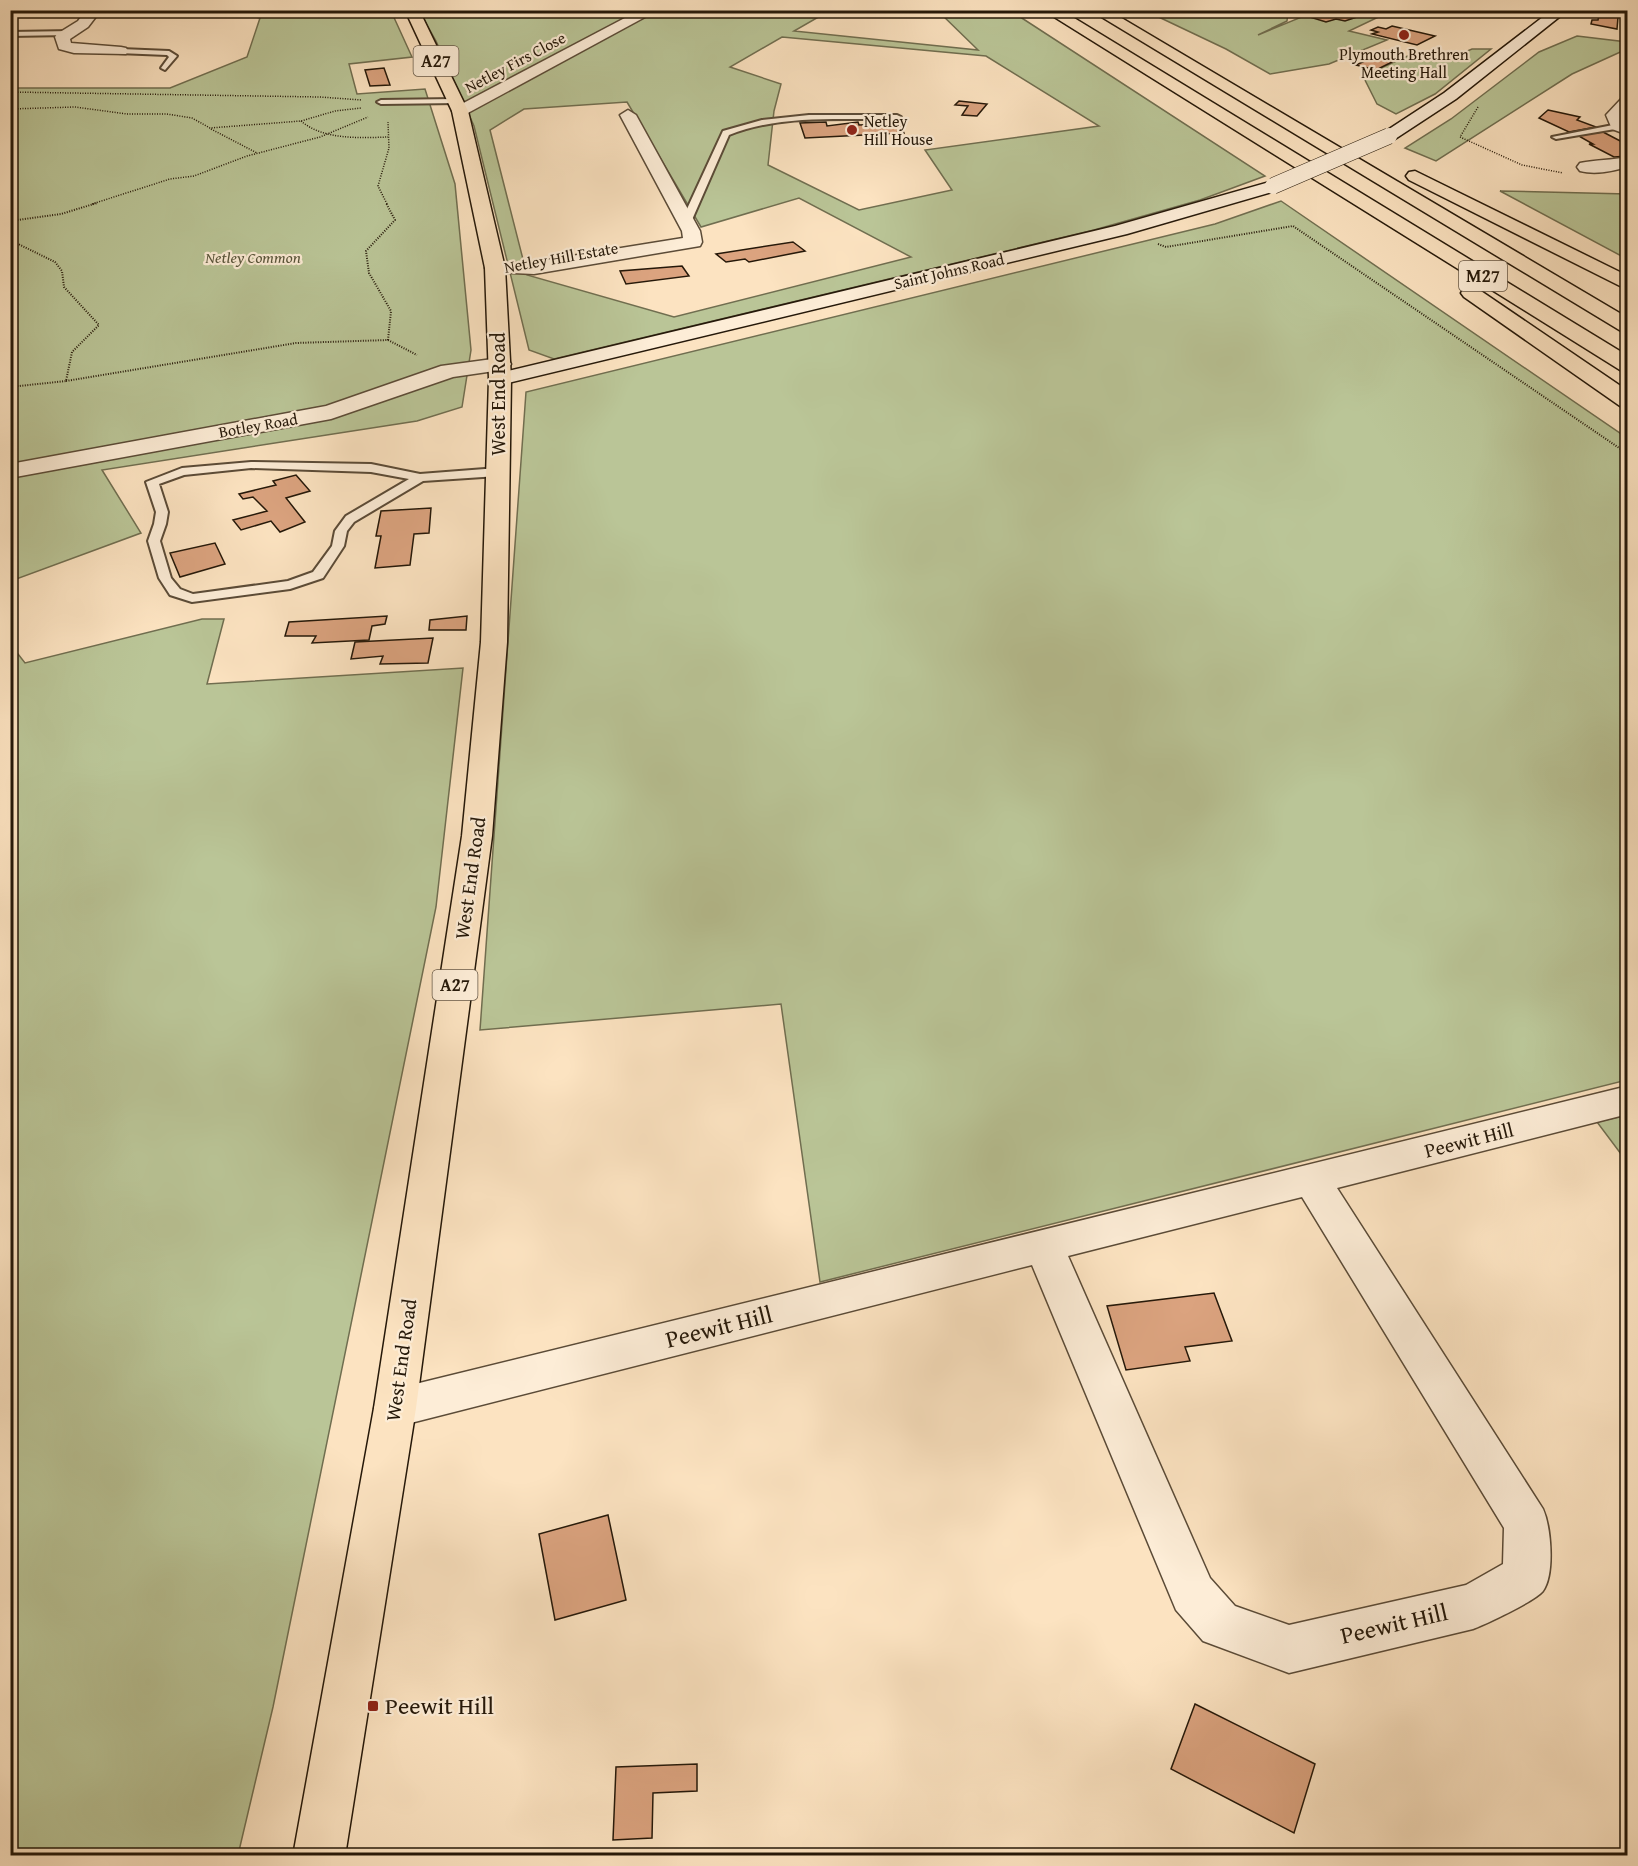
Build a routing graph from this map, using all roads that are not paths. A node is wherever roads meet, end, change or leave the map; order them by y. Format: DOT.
graph roads {
  1 [pos="94,10"];
  2 [pos="412,10"];
  3 [pos="651,10"];
  4 [pos="1050,10"];
  5 [pos="1097,10"];
  6 [pos="1541,10"];
  7 [pos="1560,11"];
  8 [pos="69,33"];
  9 [pos="10,34"];
  10 [pos="74,49"];
  11 [pos="122,51"];
  12 [pos="1168,51"];
  13 [pos="55,56"];
  14 [pos="165,68"];
  15 [pos="1168,84"];
  16 [pos="1628,101"];
  17 [pos="385,103"];
  18 [pos="457,106"];
  19 [pos="628,115"];
  20 [pos="897,117"];
  21 [pos="1623,128"];
  22 [pos="1556,137"];
  23 [pos="1382,160"];
  24 [pos="1628,162"];
  25 [pos="1401,170"];
  26 [pos="1578,171"];
  27 [pos="689,226"];
  28 [pos="1430,264"];
  29 [pos="495,268"];
  30 [pos="1458,284"];
  31 [pos="1628,284"];
  32 [pos="1628,327"];
  33 [pos="1628,364"];
  34 [pos="500,372"];
  35 [pos="1628,401"];
  36 [pos="10,471"];
  37 [pos="498,472"];
  38 [pos="420,478"];
  39 [pos="1628,1100"];
  40 [pos="1311,1179"];
  41 [pos="1044,1246"];
  42 [pos="395,1408"];
  43 [pos="319,1856"];
  1 -- 8 [label="street"];
  2 -- 18 [label="main road, A27"];
  3 -- 18 [label="street, Netley Firs Close"];
  4 -- 15 [label="main road, M27"];
  5 -- 12 [label="main road, M27"];
  6 -- 7 [label="lane"];
  7 -- 34 [label="street, Saint Johns Road, bridge"];
  8 -- 9 [label="lane"];
  8 -- 10 [label="street"];
  10 -- 11 [label="street"];
  10 -- 13 [label="street"];
  11 -- 14 [label="lane"];
  12 -- 23 [label="main road, M27"];
  12 -- 32 [label="main road, M27"];
  15 -- 28 [label="main road, M27"];
  15 -- 33 [label="main road, M27"];
  16 -- 21 [label="street"];
  17 -- 18 [label="lane"];
  18 -- 29 [label="main road, West End Road / A27"];
  19 -- 27 [label="street"];
  20 -- 27 [label="lane"];
  21 -- 22 [label="lane"];
  24 -- 26 [label="street"];
  25 -- 31 [label="main road"];
  27 -- 29 [label="street, Netley Hill Estate"];
  29 -- 34 [label="main road, West End Road / A27"];
  30 -- 35 [label="main road, M27"];
  34 -- 36 [label="street, Botley Road"];
  34 -- 37 [label="main road, West End Road / A27"];
  37 -- 38 [label="lane"];
  37 -- 42 [label="main road, West End Road / A27"];
  38 -- 38 [label="lane"];
  39 -- 40 [label="street, Peewit Hill"];
  40 -- 41 [label="street, Peewit Hill"];
  40 -- 41 [label="street, Peewit Hill"];
  41 -- 42 [label="street, Peewit Hill"];
  42 -- 43 [label="main road, West End Road / A27"];
}
